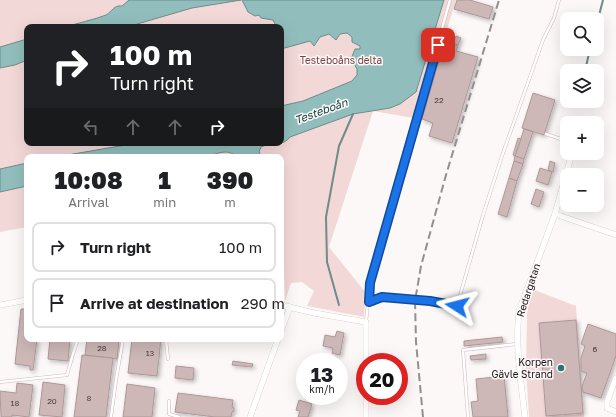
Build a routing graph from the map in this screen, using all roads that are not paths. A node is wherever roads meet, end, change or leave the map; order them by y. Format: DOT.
graph roads {
  1 [pos="450,0"];
  2 [pos="558,0"];
  3 [pos="546,134"];
  4 [pos="560,139"];
  5 [pos="570,160"];
  6 [pos="555,214"];
  7 [pos="616,235"];
  8 [pos="24,301"];
  9 [pos="369,302"];
  10 [pos="0,305"];
  11 [pos="284,306"];
  12 [pos="290,307"];
  13 [pos="366,322"];
  14 [pos="284,323"];
  15 [pos="77,342"];
  16 [pos="122,342"];
  17 [pos="166,342"];
  18 [pos="277,342"];
  19 [pos="517,344"];
  20 [pos="366,353"];
  21 [pos="168,359"];
  22 [pos="616,378"];
  23 [pos="0,382"];
  24 [pos="169,401"];
  25 [pos="366,405"];
  26 [pos="616,412"];
  27 [pos="111,417"];
  28 [pos="179,417"];
  29 [pos="250,417"];
  30 [pos="366,417"];
  31 [pos="468,417"];
  32 [pos="525,417"];
  1 -- 9 [label="lane"];
  2 -- 9 [label="lane"];
  3 -- 4 [label="lane"];
  5 -- 6 [label="street, Redargatan"];
  6 -- 7 [label="street"];
  6 -- 19 [label="street, Redargatan"];
  8 -- 10 [label="street"];
  9 -- 13 [label="lane"];
  11 -- 12 [label="street"];
  12 -- 13 [label="street"];
  12 -- 14 [label="street"];
  13 -- 20 [label="street"];
  15 -- 23 [label="lane"];
  16 -- 27 [label="lane"];
  17 -- 21 [label="lane"];
  18 -- 29 [label="street"];
  19 -- 31 [label="lane"];
  19 -- 32 [label="street, Redargatan"];
  22 -- 26 [label="street"];
  24 -- 28 [label="lane"];
  25 -- 30 [label="street"];
}
